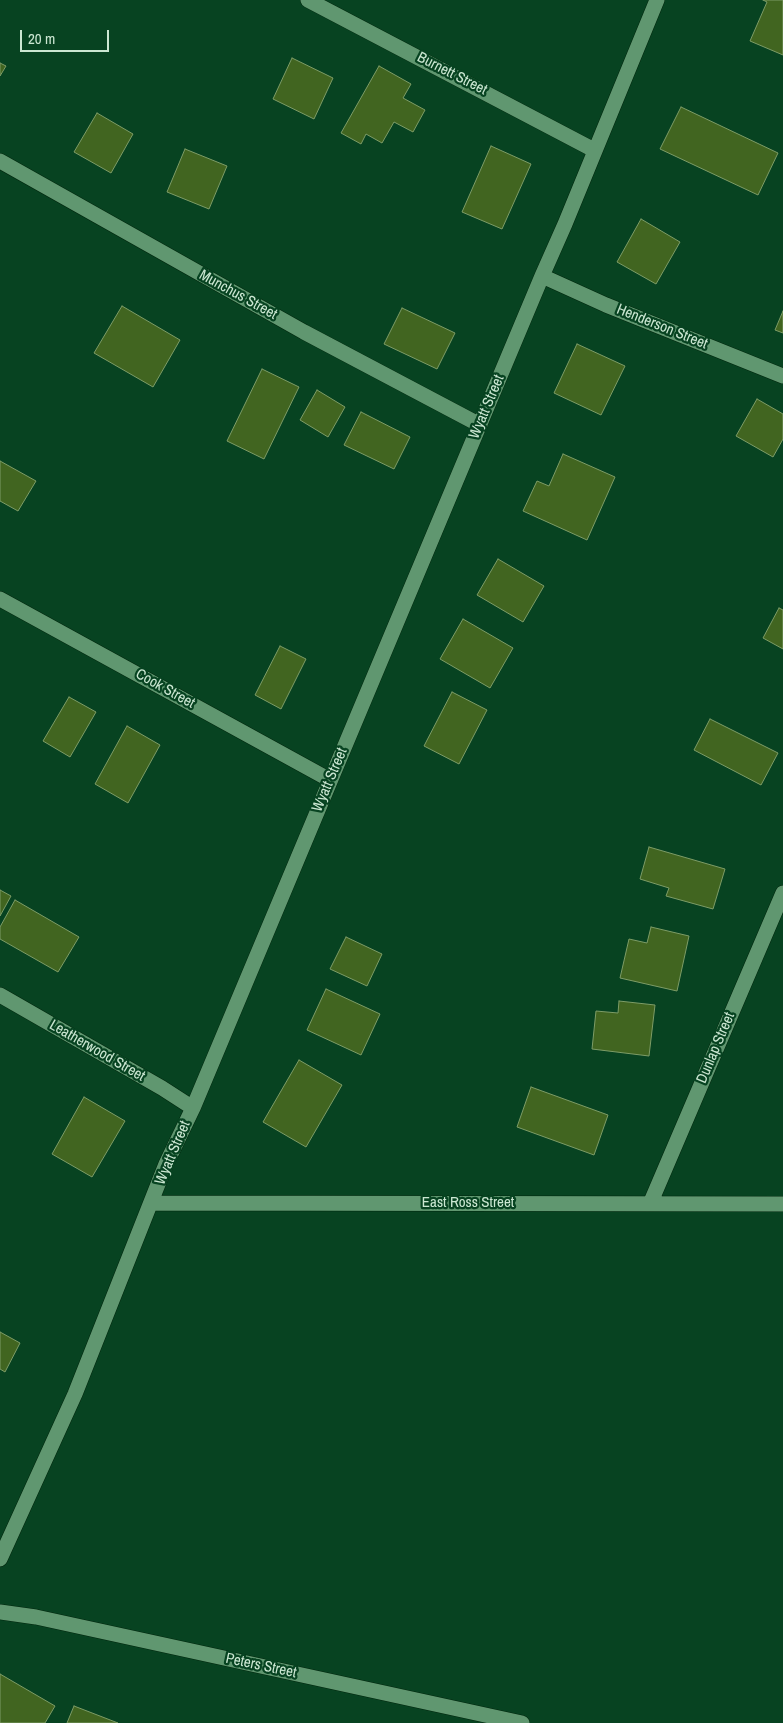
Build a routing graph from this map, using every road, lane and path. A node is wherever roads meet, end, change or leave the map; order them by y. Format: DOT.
graph roads {
  1 [pos="308,0"];
  2 [pos="657,0"];
  3 [pos="594,150"];
  4 [pos="0,161"];
  5 [pos="542,276"];
  6 [pos="783,376"];
  7 [pos="480,424"];
  8 [pos="0,599"];
  9 [pos="330,780"];
  10 [pos="783,893"];
  11 [pos="0,995"];
  12 [pos="193,1108"];
  13 [pos="152,1203"];
  14 [pos="650,1204"];
  15 [pos="783,1204"];
  16 [pos="0,1559"];
  17 [pos="0,1612"];
  18 [pos="522,1723"];
  1 -- 3 [label="street, Burnett Street"];
  2 -- 3 [label="street, Wyatt Street"];
  3 -- 5 [label="street, Wyatt Street"];
  4 -- 7 [label="street, Munchus Street"];
  5 -- 6 [label="street, Henderson Street"];
  5 -- 7 [label="street, Wyatt Street"];
  7 -- 9 [label="street, Wyatt Street"];
  8 -- 9 [label="street, Cook Street"];
  9 -- 12 [label="street, Wyatt Street"];
  10 -- 14 [label="street, Dunlap Street"];
  11 -- 12 [label="street, Leatherwood Street"];
  12 -- 13 [label="street, Wyatt Street"];
  13 -- 14 [label="street, East Ross Street"];
  13 -- 16 [label="street, Wyatt Street"];
  14 -- 15 [label="street, East Ross Street"];
  17 -- 18 [label="street, Peters Street"];
}
